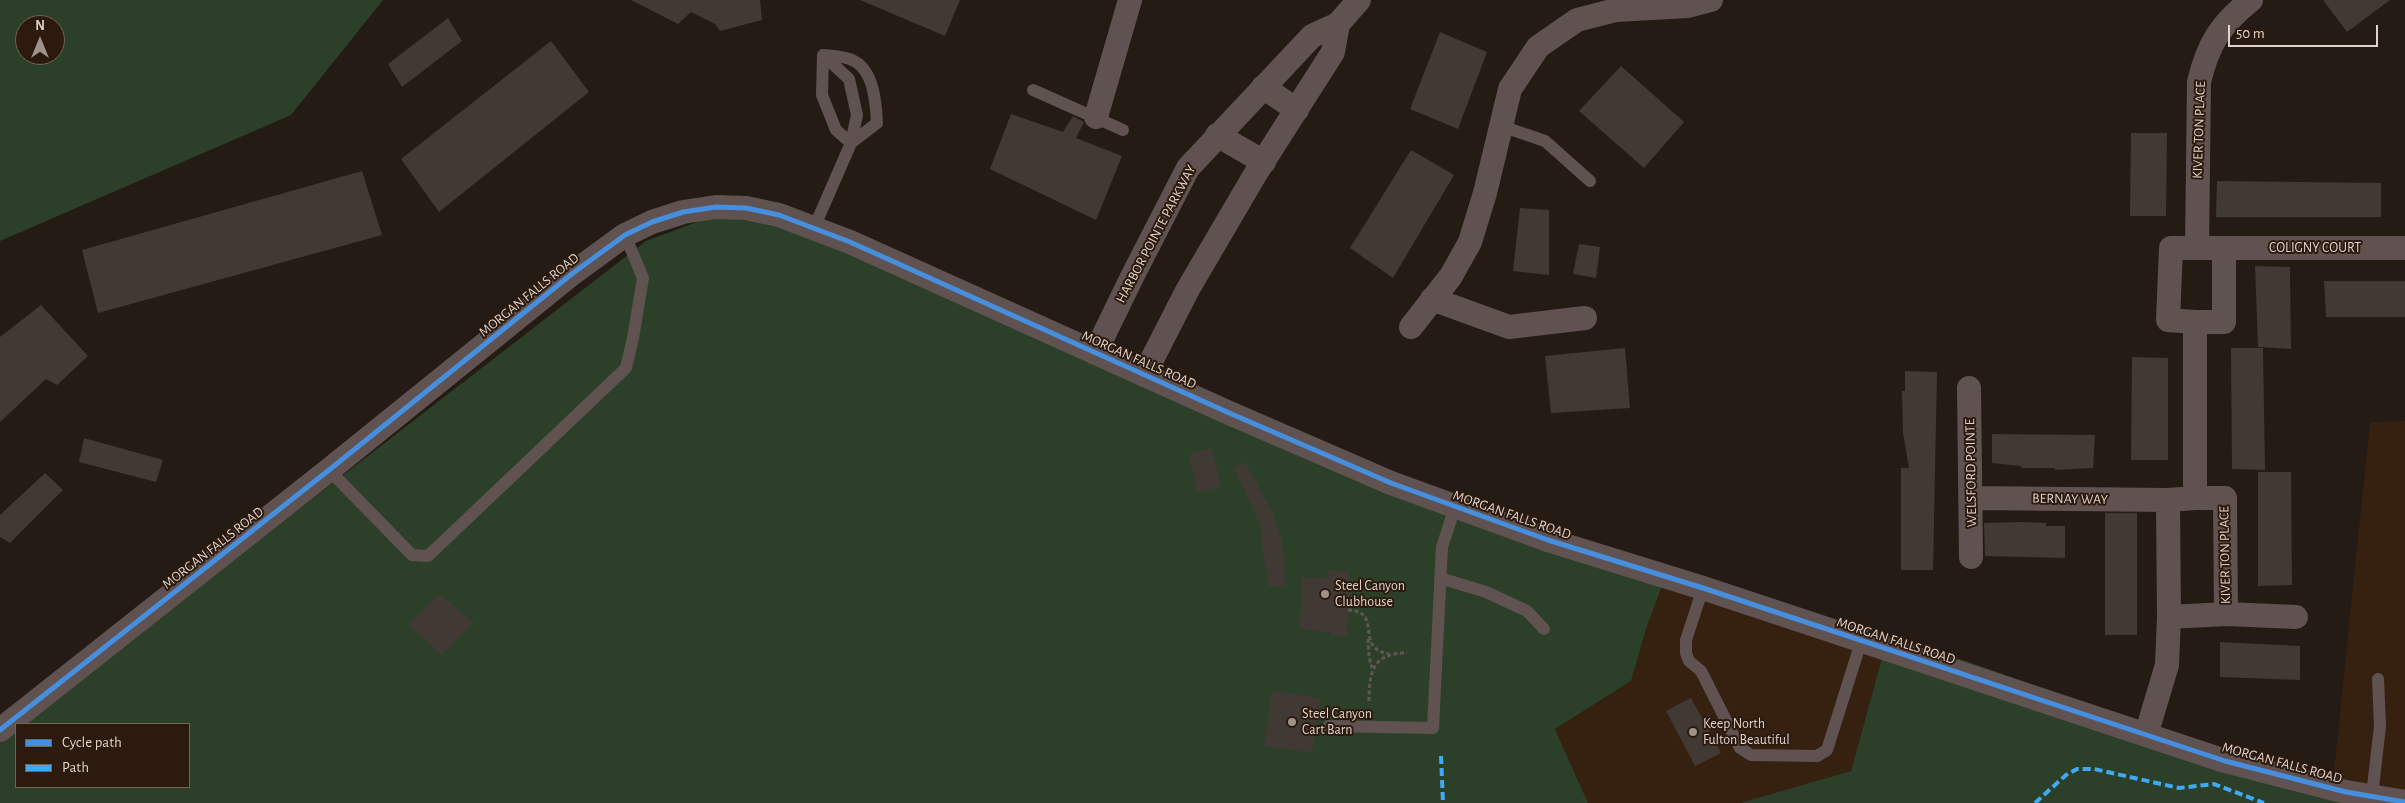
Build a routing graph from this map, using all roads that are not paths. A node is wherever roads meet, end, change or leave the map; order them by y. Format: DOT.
graph roads {
  1 [pos="1130,0"];
  2 [pos="1359,0"];
  3 [pos="1711,0"];
  4 [pos="2251,0"];
  5 [pos="1338,24"];
  6 [pos="823,55"];
  7 [pos="1264,87"];
  8 [pos="1033,90"];
  9 [pos="1297,110"];
  10 [pos="1096,117"];
  11 [pos="1501,126"];
  12 [pos="1123,130"];
  13 [pos="1217,135"];
  14 [pos="851,143"];
  15 [pos="1264,162"];
  16 [pos="1590,181"];
  17 [pos="814,228"];
  18 [pos="625,235"];
  19 [pos="2197,248"];
  20 [pos="2224,248"];
  21 [pos="2405,248"];
  22 [pos="1432,299"];
  23 [pos="1585,318"];
  24 [pos="2195,322"];
  25 [pos="1411,327"];
  26 [pos="1095,353"];
  27 [pos="1144,375"];
  28 [pos="1969,388"];
  29 [pos="329,470"];
  30 [pos="1972,498"];
  31 [pos="2196,498"];
  32 [pos="2168,500"];
  33 [pos="1455,507"];
  34 [pos="1971,557"];
  35 [pos="1440,578"];
  36 [pos="1703,588"];
  37 [pos="2226,614"];
  38 [pos="2169,617"];
  39 [pos="2296,617"];
  40 [pos="1544,629"];
  41 [pos="1861,642"];
  42 [pos="2378,680"];
  43 [pos="1328,726"];
  44 [pos="0,730"];
  45 [pos="2146,734"];
  46 [pos="2372,796"];
  47 [pos="2405,802"];
  1 -- 10 [label="street"];
  2 -- 5 [label="street, HARBOR POINTE PARKWAY"];
  3 -- 11 [label="street"];
  4 -- 19 [label="street, KIVER TON PLACE"];
  5 -- 7 [label="street, HARBOR POINTE PARKWAY"];
  5 -- 9 [label="street"];
  6 -- 14 [label="lane"];
  6 -- 14 [label="lane"];
  6 -- 14 [label="lane"];
  7 -- 9 [label="street"];
  7 -- 13 [label="street, HARBOR POINTE PARKWAY"];
  8 -- 10 [label="lane"];
  9 -- 15 [label="street"];
  10 -- 12 [label="lane"];
  11 -- 16 [label="lane"];
  11 -- 22 [label="street"];
  13 -- 15 [label="street"];
  13 -- 26 [label="street, HARBOR POINTE PARKWAY"];
  14 -- 17 [label="lane"];
  15 -- 27 [label="street"];
  17 -- 18 [label="street, MORGAN FALLS ROAD"];
  17 -- 26 [label="street, MORGAN FALLS ROAD"];
  18 -- 29 [label="street, MORGAN FALLS ROAD"];
  18 -- 29 [label="lane"];
  19 -- 20 [label="street"];
  19 -- 24 [label="street"];
  20 -- 21 [label="street, COLIGNY COURT"];
  20 -- 24 [label="street"];
  22 -- 23 [label="street"];
  22 -- 25 [label="street"];
  24 -- 31 [label="street"];
  26 -- 27 [label="street, MORGAN FALLS ROAD"];
  27 -- 33 [label="street, MORGAN FALLS ROAD"];
  28 -- 30 [label="street, WELSFORD POINTE"];
  29 -- 44 [label="street, MORGAN FALLS ROAD"];
  30 -- 32 [label="street, BERNAY WAY"];
  30 -- 34 [label="street, WELSFORD POINTE"];
  31 -- 32 [label="street, KIVER TON PLACE"];
  31 -- 37 [label="street, KIVER TON PLACE"];
  32 -- 38 [label="street"];
  33 -- 35 [label="lane"];
  33 -- 36 [label="street, MORGAN FALLS ROAD"];
  35 -- 40 [label="lane"];
  35 -- 43 [label="lane"];
  36 -- 41 [label="street, MORGAN FALLS ROAD"];
  36 -- 41 [label="lane"];
  37 -- 38 [label="street, KIVER TON PLACE"];
  37 -- 39 [label="street"];
  38 -- 45 [label="street"];
  41 -- 45 [label="street, MORGAN FALLS ROAD"];
  42 -- 46 [label="lane"];
  45 -- 46 [label="street, MORGAN FALLS ROAD"];
  46 -- 47 [label="street, MORGAN FALLS ROAD"];
}
